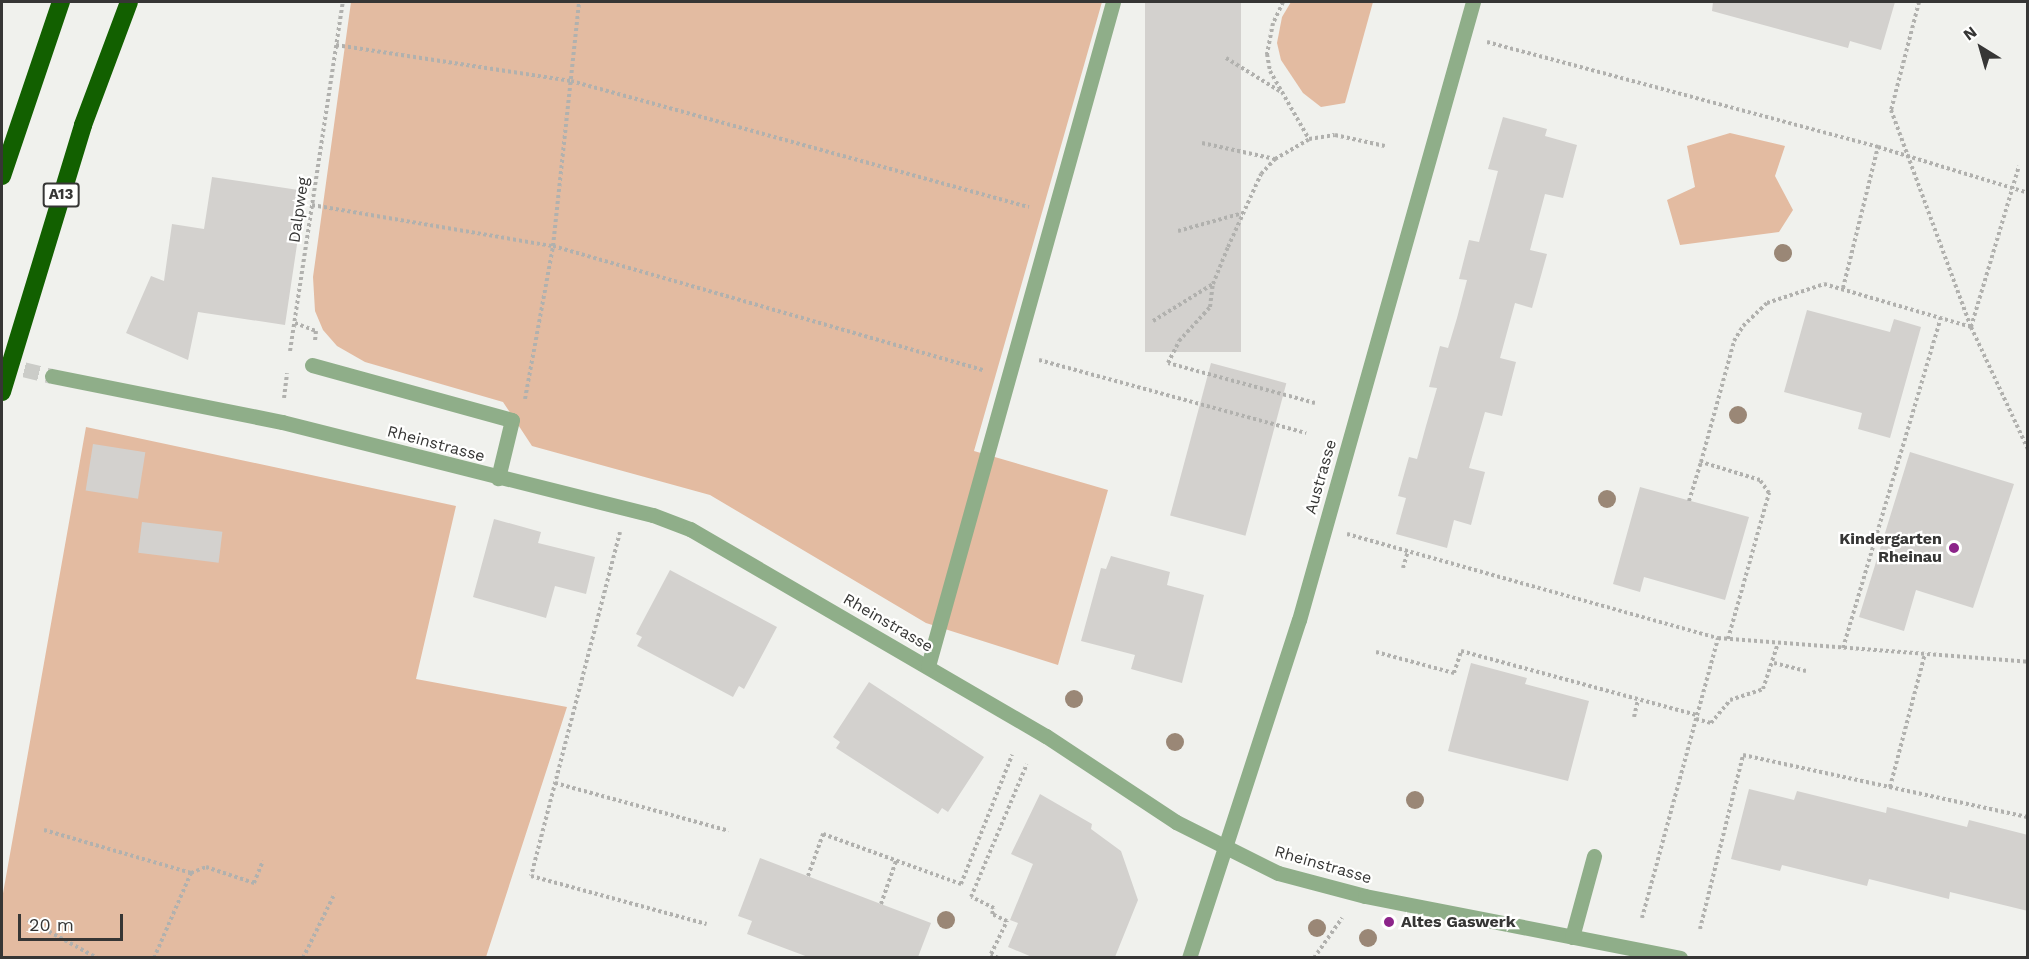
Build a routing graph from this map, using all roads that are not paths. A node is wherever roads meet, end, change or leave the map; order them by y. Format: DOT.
graph roads {
  1 [pos="61,2"];
  2 [pos="129,2"];
  3 [pos="1113,2"];
  4 [pos="1473,2"];
  5 [pos="2,176"];
  6 [pos="312,365"];
  7 [pos="52,376"];
  8 [pos="2,392"];
  9 [pos="498,478"];
  10 [pos="928,666"];
  11 [pos="1225,849"];
  12 [pos="1594,856"];
  13 [pos="1572,936"];
  14 [pos="1189,957"];
  15 [pos="1680,957"];
  1 -- 5 [label="highway"];
  2 -- 8 [label="highway, A13"];
  3 -- 10 [label="street"];
  4 -- 11 [label="street, Austrasse"];
  6 -- 9 [label="street"];
  7 -- 9 [label="street, Rheinstrasse"];
  9 -- 10 [label="street, Rheinstrasse"];
  10 -- 11 [label="street, Rheinstrasse"];
  11 -- 13 [label="street, Rheinstrasse"];
  11 -- 14 [label="street, Austrasse"];
  12 -- 13 [label="street"];
  13 -- 15 [label="street, Rheinstrasse"];
}
